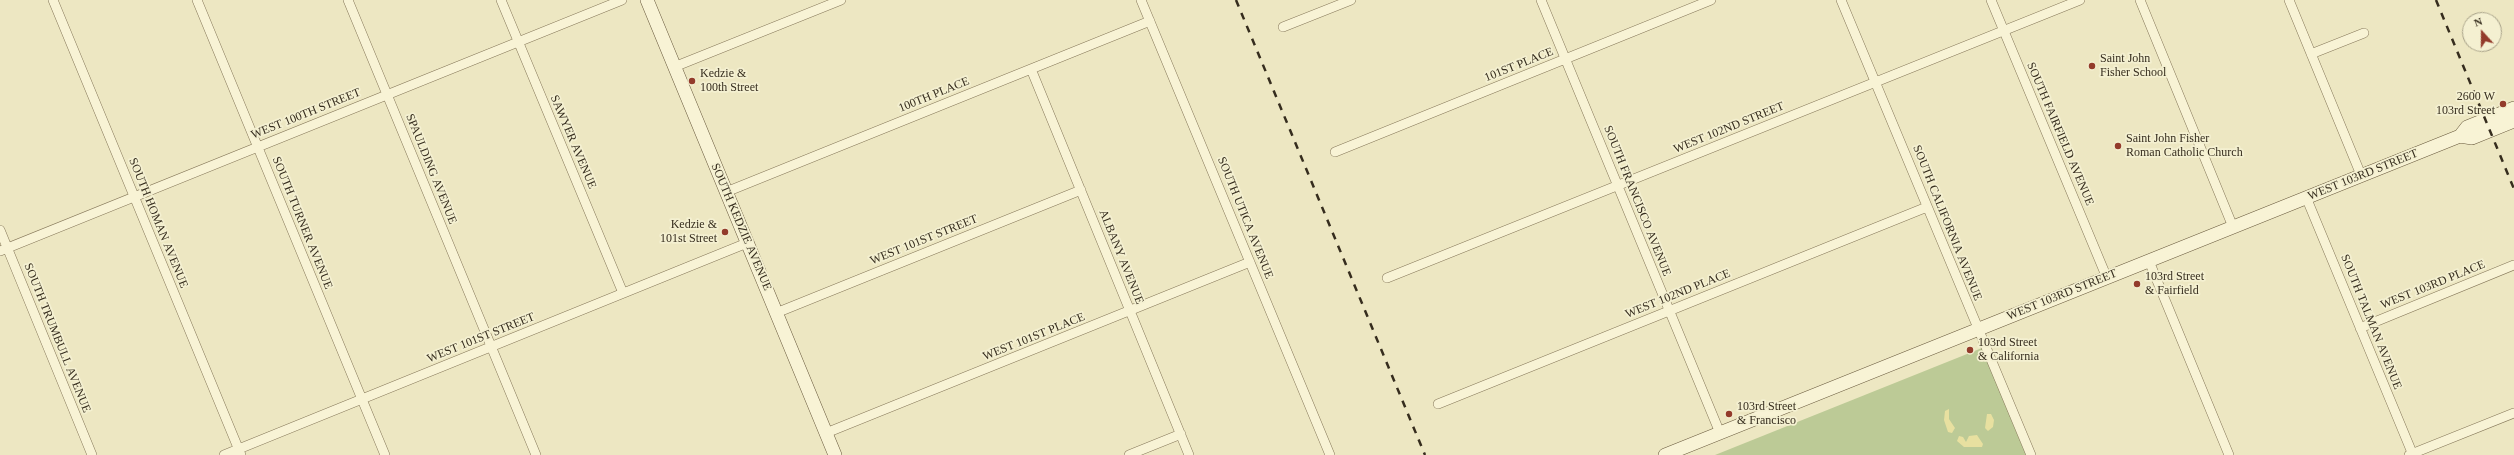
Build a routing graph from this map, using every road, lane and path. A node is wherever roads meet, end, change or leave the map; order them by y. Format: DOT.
graph roads {
  1 [pos="53,0"];
  2 [pos="197,0"];
  3 [pos="348,0"];
  4 [pos="501,0"];
  5 [pos="622,0"];
  6 [pos="647,0"];
  7 [pos="841,0"];
  8 [pos="1142,0"];
  9 [pos="1351,0"];
  10 [pos="1541,0"];
  11 [pos="1711,0"];
  12 [pos="1841,0"];
  13 [pos="1991,0"];
  14 [pos="2080,0"];
  15 [pos="2140,0"];
  16 [pos="2289,0"];
  17 [pos="1150,21"];
  18 [pos="1283,27"];
  19 [pos="2003,31"];
  20 [pos="2364,33"];
  21 [pos="518,42"];
  22 [pos="2311,54"];
  23 [pos="1566,59"];
  24 [pos="674,67"];
  25 [pos="1032,69"];
  26 [pos="1875,82"];
  27 [pos="387,95"];
  28 [pos="2514,108"];
  29 [pos="2514,121"];
  30 [pos="2460,136"];
  31 [pos="258,147"];
  32 [pos="1335,152"];
  33 [pos="2361,176"];
  34 [pos="1618,186"];
  35 [pos="1081,190"];
  36 [pos="726,192"];
  37 [pos="134,197"];
  38 [pos="2306,197"];
  39 [pos="1927,207"];
  40 [pos="2233,227"];
  41 [pos="0,230"];
  42 [pos="747,243"];
  43 [pos="4,250"];
  44 [pos="2149,261"];
  45 [pos="1250,262"];
  46 [pos="2514,265"];
  47 [pos="1387,278"];
  48 [pos="2107,278"];
  49 [pos="623,293"];
  50 [pos="1130,311"];
  51 [pos="1669,311"];
  52 [pos="776,313"];
  53 [pos="2360,328"];
  54 [pos="1978,329"];
  55 [pos="491,347"];
  56 [pos="361,399"];
  57 [pos="1438,404"];
  58 [pos="2514,413"];
  59 [pos="826,433"];
  60 [pos="1720,433"];
  61 [pos="1181,434"];
  62 [pos="239,452"];
  63 [pos="92,455"];
  64 [pos="224,455"];
  65 [pos="385,455"];
  66 [pos="536,455"];
  67 [pos="835,455"];
  68 [pos="1129,455"];
  69 [pos="1189,455"];
  70 [pos="1330,455"];
  71 [pos="1665,455"];
  72 [pos="2031,455"];
  73 [pos="2229,455"];
  74 [pos="2412,455"];
  1 -- 37 [label="street, SOUTH HOMAN AVENUE"];
  2 -- 31 [label="street, SOUTH TURNER AVENUE"];
  3 -- 27 [label="street, SPAULDING AVENUE"];
  4 -- 21 [label="street, SAWYER AVENUE"];
  5 -- 21 [label="street, WEST 100TH STREET"];
  6 -- 24 [label="main road, SOUTH KEDZIE AVENUE"];
  7 -- 24 [label="street"];
  8 -- 17 [label="street, SOUTH UTICA AVENUE"];
  9 -- 18 [label="street"];
  10 -- 23 [label="street, SOUTH FRANCISCO AVENUE"];
  11 -- 23 [label="street, 101ST PLACE"];
  12 -- 26 [label="street, SOUTH CALIFORNIA AVENUE"];
  13 -- 19 [label="street, SOUTH FAIRFIELD AVENUE"];
  14 -- 19 [label="street, WEST 102ND STREET"];
  15 -- 40 [label="street"];
  16 -- 22 [label="street"];
  17 -- 25 [label="street, 100TH PLACE"];
  17 -- 45 [label="street, SOUTH UTICA AVENUE"];
  19 -- 26 [label="street, WEST 102ND STREET"];
  19 -- 48 [label="street, SOUTH FAIRFIELD AVENUE"];
  20 -- 22 [label="street"];
  21 -- 27 [label="street, WEST 100TH STREET"];
  21 -- 49 [label="street, SAWYER AVENUE"];
  22 -- 33 [label="street"];
  23 -- 32 [label="street, 101ST PLACE"];
  23 -- 34 [label="street, SOUTH FRANCISCO AVENUE"];
  24 -- 36 [label="main road, SOUTH KEDZIE AVENUE"];
  25 -- 35 [label="street, ALBANY AVENUE"];
  25 -- 36 [label="street, 100TH PLACE"];
  26 -- 34 [label="street, WEST 102ND STREET"];
  26 -- 39 [label="street, SOUTH CALIFORNIA AVENUE"];
  27 -- 31 [label="street, WEST 100TH STREET"];
  27 -- 55 [label="street, SPAULDING AVENUE"];
  28 -- 30 [label="main road, WEST 103RD STREET"];
  29 -- 30 [label="main road, WEST 103RD STREET"];
  30 -- 33 [label="main road, WEST 103RD STREET"];
  31 -- 37 [label="street, WEST 100TH STREET"];
  31 -- 56 [label="street, SOUTH TURNER AVENUE"];
  33 -- 38 [label="main road, WEST 103RD STREET"];
  34 -- 47 [label="street, WEST 102ND STREET"];
  34 -- 51 [label="street, SOUTH FRANCISCO AVENUE"];
  35 -- 50 [label="street, ALBANY AVENUE"];
  35 -- 52 [label="street, WEST 101ST STREET"];
  36 -- 42 [label="main road, SOUTH KEDZIE AVENUE"];
  37 -- 43 [label="street, WEST 100TH STREET"];
  37 -- 62 [label="street, SOUTH HOMAN AVENUE"];
  38 -- 40 [label="main road, WEST 103RD STREET"];
  38 -- 53 [label="street, SOUTH TALMAN AVENUE"];
  39 -- 51 [label="street, WEST 102ND PLACE"];
  39 -- 54 [label="street, SOUTH CALIFORNIA AVENUE"];
  40 -- 44 [label="main road, WEST 103RD STREET"];
  41 -- 43 [label="street, SOUTH TRUMBULL AVENUE"];
  42 -- 49 [label="street, WEST 101ST STREET"];
  42 -- 52 [label="main road, SOUTH KEDZIE AVENUE"];
  43 -- 63 [label="street, SOUTH TRUMBULL AVENUE"];
  44 -- 48 [label="main road, WEST 103RD STREET"];
  44 -- 73 [label="street"];
  45 -- 50 [label="street, WEST 101ST PLACE"];
  45 -- 70 [label="street, SOUTH UTICA AVENUE"];
  46 -- 53 [label="street, WEST 103RD PLACE"];
  48 -- 54 [label="main road, WEST 103RD STREET"];
  49 -- 55 [label="street, WEST 101ST STREET"];
  50 -- 59 [label="street, WEST 101ST PLACE"];
  50 -- 61 [label="street, ALBANY AVENUE"];
  51 -- 57 [label="street, WEST 102ND PLACE"];
  51 -- 60 [label="street, SOUTH FRANCISCO AVENUE"];
  52 -- 59 [label="main road, SOUTH KEDZIE AVENUE"];
  53 -- 74 [label="street, SOUTH TALMAN AVENUE"];
  54 -- 60 [label="main road, WEST 103RD STREET"];
  54 -- 72 [label="street, SOUTH CALIFORNIA AVENUE"];
  55 -- 56 [label="street, WEST 101ST STREET"];
  55 -- 66 [label="street, SPAULDING AVENUE"];
  56 -- 62 [label="street, WEST 101ST STREET"];
  56 -- 65 [label="street, SOUTH TURNER AVENUE"];
  58 -- 74 [label="street"];
  59 -- 67 [label="main road, SOUTH KEDZIE AVENUE"];
  60 -- 71 [label="main road, WEST 103RD STREET"];
  61 -- 68 [label="street"];
  61 -- 69 [label="street, ALBANY AVENUE"];
  62 -- 64 [label="street, WEST 101ST STREET"];
}
